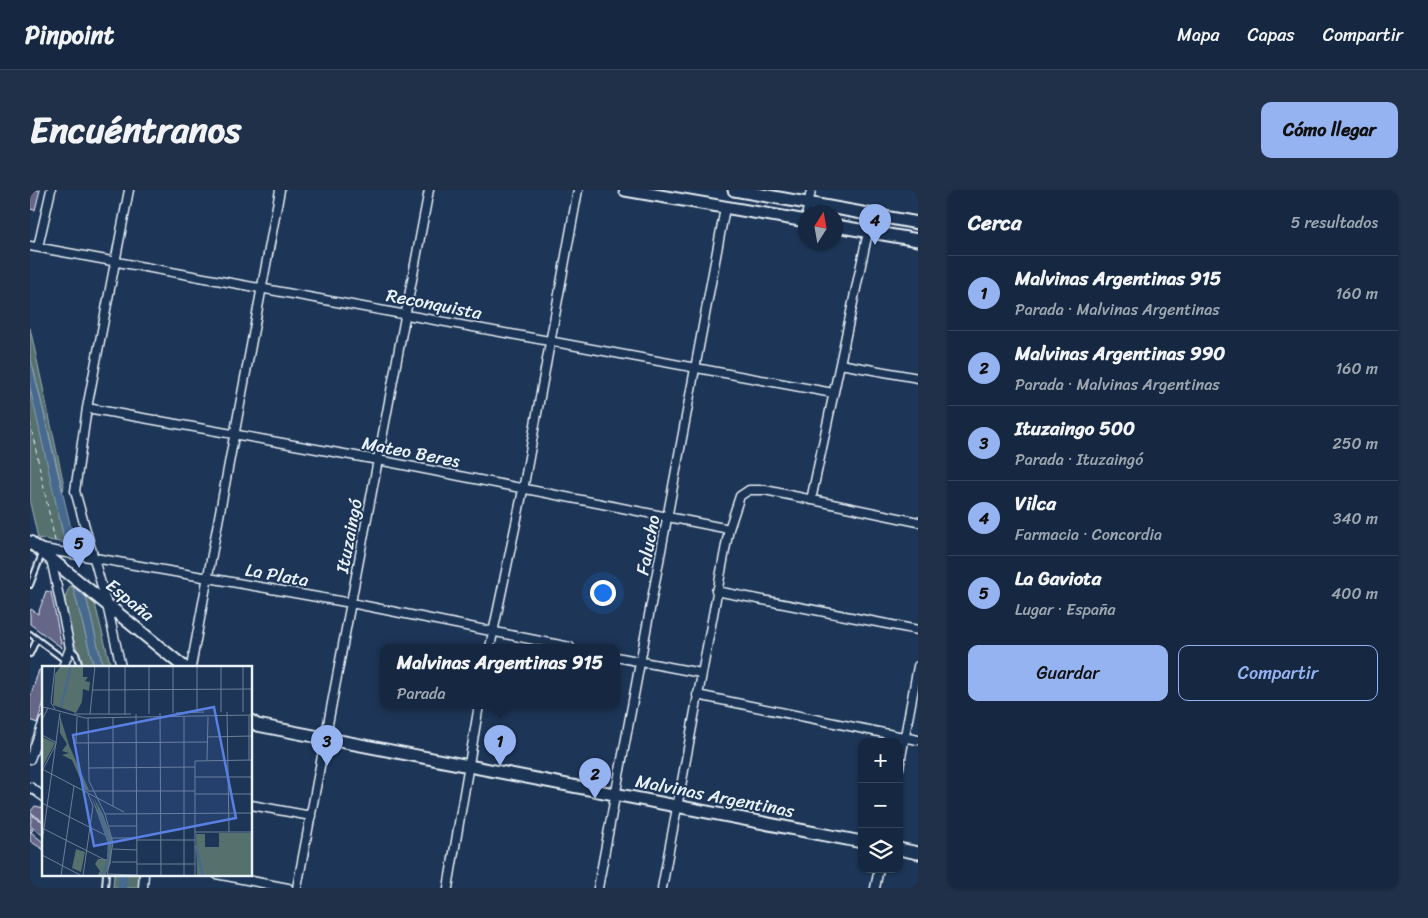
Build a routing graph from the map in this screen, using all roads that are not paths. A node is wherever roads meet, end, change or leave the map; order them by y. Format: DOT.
graph roads {
  1 [pos="51,190"];
  2 [pos="129,190"];
  3 [pos="280,190"];
  4 [pos="429,190"];
  5 [pos="578,190"];
  6 [pos="625,190"];
  7 [pos="734,190"];
  8 [pos="811,190"];
  9 [pos="808,205"];
  10 [pos="798,206"];
  11 [pos="724,208"];
  12 [pos="843,213"];
  13 [pos="798,220"];
  14 [pos="918,223"];
  15 [pos="843,227"];
  16 [pos="868,232"];
  17 [pos="918,240"];
  18 [pos="34,246"];
  19 [pos="116,262"];
  20 [pos="262,287"];
  21 [pos="406,314"];
  22 [pos="551,342"];
  23 [pos="840,364"];
  24 [pos="697,367"];
  25 [pos="918,378"];
  26 [pos="833,392"];
  27 [pos="87,408"];
  28 [pos="234,434"];
  29 [pos="378,460"];
  30 [pos="523,490"];
  31 [pos="811,500"];
  32 [pos="668,517"];
  33 [pos="918,522"];
  34 [pos="729,529"];
  35 [pos="44,550"];
  36 [pos="94,556"];
  37 [pos="207,578"];
  38 [pos="30,585"];
  39 [pos="716,591"];
  40 [pos="351,603"];
  41 [pos="107,604"];
  42 [pos="918,630"];
  43 [pos="492,631"];
  44 [pos="30,634"];
  45 [pos="37,639"];
  46 [pos="490,644"];
  47 [pos="555,644"];
  48 [pos="70,648"];
  49 [pos="30,654"];
  50 [pos="620,658"];
  51 [pos="641,662"];
  52 [pos="65,664"];
  53 [pos="80,666"];
  54 [pos="121,666"];
  55 [pos="183,666"];
  56 [pos="191,666"];
  57 [pos="918,666"];
  58 [pos="701,673"];
  59 [pos="697,695"];
  60 [pos="478,709"];
  61 [pos="253,723"];
  62 [pos="42,726"];
  63 [pos="906,737"];
  64 [pos="326,739"];
  65 [pos="918,740"];
  66 [pos="903,750"];
  67 [pos="30,759"];
  68 [pos="467,767"];
  69 [pos="30,787"];
  70 [pos="615,794"];
  71 [pos="42,796"];
  72 [pos="252,805"];
  73 [pos="677,806"];
  74 [pos="311,816"];
  75 [pos="858,841"];
  76 [pos="903,851"];
  77 [pos="918,853"];
  78 [pos="878,873"];
  79 [pos="226,876"];
  80 [pos="288,888"];
  81 [pos="298,888"];
  82 [pos="448,888"];
  83 [pos="598,888"];
  84 [pos="662,888"];
  85 [pos="875,888"];
  1 -- 18 [label="street"];
  2 -- 19 [label="street"];
  3 -- 20 [label="street"];
  4 -- 21 [label="street, Ituzaingó"];
  5 -- 22 [label="street"];
  6 -- 11 [label="street"];
  7 -- 10 [label="street"];
  8 -- 9 [label="street"];
  11 -- 13 [label="street"];
  11 -- 24 [label="street, Falucho"];
  12 -- 14 [label="street"];
  15 -- 16 [label="street"];
  16 -- 17 [label="street"];
  16 -- 23 [label="street"];
  18 -- 19 [label="street, Reconquista"];
  19 -- 20 [label="street, Reconquista"];
  19 -- 27 [label="street"];
  20 -- 21 [label="street, Reconquista"];
  20 -- 28 [label="street"];
  21 -- 22 [label="street, Reconquista"];
  21 -- 29 [label="street, Ituzaingó"];
  22 -- 24 [label="street, Reconquista"];
  22 -- 30 [label="street"];
  23 -- 25 [label="street"];
  23 -- 26 [label="street"];
  24 -- 26 [label="street, Reconquista"];
  24 -- 32 [label="street, Falucho"];
  26 -- 31 [label="street"];
  27 -- 28 [label="street, Mateo Beres"];
  27 -- 36 [label="street"];
  28 -- 29 [label="street, Mateo Beres"];
  28 -- 37 [label="street"];
  29 -- 30 [label="street, Mateo Beres"];
  29 -- 40 [label="street, Ituzaingó"];
  30 -- 32 [label="street, Mateo Beres"];
  30 -- 43 [label="street"];
  31 -- 33 [label="street"];
  31 -- 34 [label="street"];
  32 -- 34 [label="street, Mateo Beres"];
  32 -- 51 [label="street, Falucho"];
  34 -- 39 [label="street"];
  35 -- 36 [label="street, La Plata"];
  35 -- 38 [label="lane"];
  35 -- 41 [label="street, España"];
  35 -- 48 [label="street"];
  36 -- 37 [label="street, La Plata"];
  36 -- 41 [label="street"];
  37 -- 40 [label="street, La Plata"];
  37 -- 56 [label="street"];
  39 -- 42 [label="street"];
  39 -- 58 [label="street"];
  40 -- 43 [label="street, La Plata"];
  40 -- 64 [label="street, Ituzaingó"];
  41 -- 54 [label="street"];
  41 -- 55 [label="street, España"];
  43 -- 46 [label="street"];
  43 -- 47 [label="street, La Plata"];
  44 -- 45 [label="lane"];
  45 -- 49 [label="lane"];
  45 -- 52 [label="lane"];
  48 -- 52 [label="street"];
  48 -- 53 [label="lane"];
  50 -- 51 [label="street"];
  51 -- 58 [label="street"];
  51 -- 70 [label="street, Falucho"];
  57 -- 63 [label="street"];
  58 -- 59 [label="street"];
  59 -- 63 [label="street"];
  59 -- 73 [label="street"];
  60 -- 68 [label="street"];
  61 -- 64 [label="street, Malvinas Argentinas"];
  62 -- 67 [label="street"];
  63 -- 65 [label="street"];
  63 -- 66 [label="street"];
  64 -- 68 [label="street, Malvinas Argentinas"];
  64 -- 74 [label="street, Ituzaingó"];
  68 -- 70 [label="street, Malvinas Argentinas"];
  68 -- 82 [label="street"];
  69 -- 71 [label="street"];
  70 -- 73 [label="street, Malvinas Argentinas"];
  70 -- 83 [label="street, Falucho"];
  72 -- 74 [label="street"];
  73 -- 75 [label="street, Malvinas Argentinas"];
  73 -- 84 [label="street"];
  74 -- 81 [label="street, Ituzaingó"];
  76 -- 77 [label="street"];
  78 -- 85 [label="street"];
  79 -- 80 [label="street"];
}
